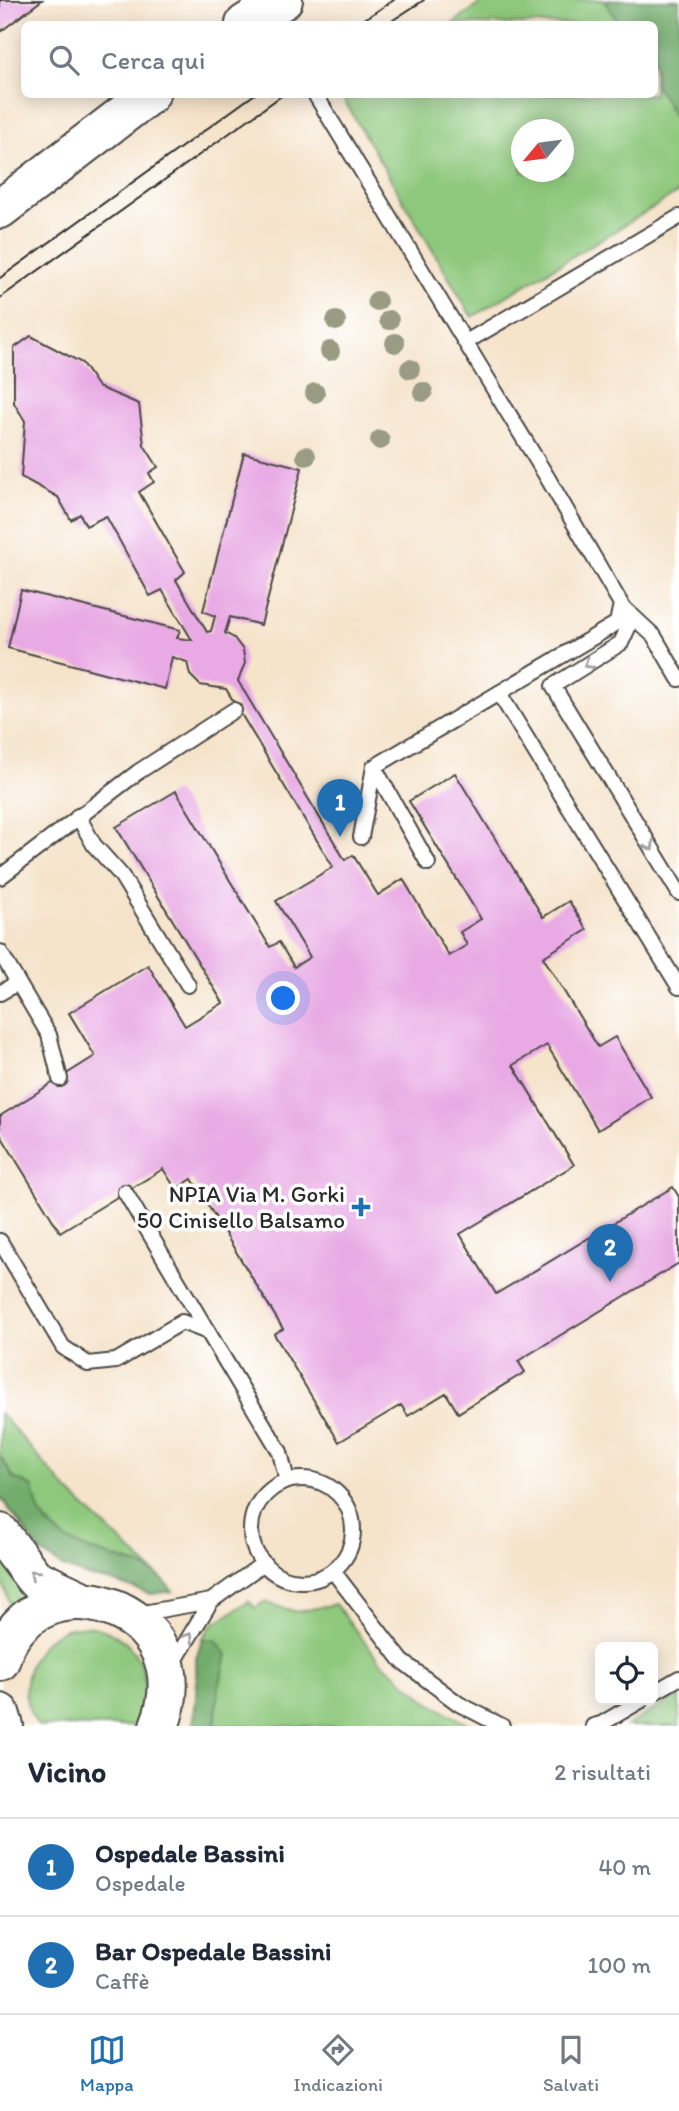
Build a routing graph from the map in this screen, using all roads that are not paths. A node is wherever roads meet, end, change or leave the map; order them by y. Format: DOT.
graph roads {
  1 [pos="145,98"];
  2 [pos="317,98"];
  3 [pos="0,209"];
  4 [pos="679,217"];
  5 [pos="466,342"];
  6 [pos="621,604"];
  7 [pos="633,617"];
  8 [pos="679,679"];
  9 [pos="499,692"];
  10 [pos="234,710"];
  11 [pos="374,767"];
  12 [pos="78,816"];
  13 [pos="361,837"];
  14 [pos="428,863"];
  15 [pos="0,877"];
  16 [pos="679,893"];
  17 [pos="0,952"];
  18 [pos="17,983"];
  19 [pos="188,985"];
  20 [pos="679,986"];
  21 [pos="0,993"];
  22 [pos="60,1079"];
  23 [pos="125,1192"];
  24 [pos="0,1241"];
  25 [pos="208,1332"];
  26 [pos="286,1481"];
  27 [pos="0,1533"];
  28 [pos="264,1563"];
  29 [pos="333,1571"];
  30 [pos="81,1600"];
  31 [pos="211,1601"];
  32 [pos="130,1615"];
  33 [pos="1,1651"];
  34 [pos="679,1678"];
  35 [pos="658,1690"];
  36 [pos="633,1705"];
  37 [pos="166,1708"];
  38 [pos="0,1713"];
  39 [pos="4,1726"];
  40 [pos="502,1726"];
  41 [pos="593,1726"];
  1 -- 3 [label="street"];
  2 -- 5 [label="lane"];
  4 -- 5 [label="lane"];
  5 -- 6 [label="lane"];
  6 -- 7 [label="lane"];
  6 -- 9 [label="lane"];
  7 -- 8 [label="lane"];
  7 -- 16 [label="lane, one-way"];
  9 -- 11 [label="lane"];
  9 -- 20 [label="lane"];
  10 -- 12 [label="lane"];
  11 -- 13 [label="lane"];
  11 -- 14 [label="lane"];
  12 -- 15 [label="lane"];
  12 -- 19 [label="lane"];
  17 -- 18 [label="lane"];
  18 -- 21 [label="lane"];
  18 -- 22 [label="lane"];
  23 -- 25 [label="lane"];
  24 -- 25 [label="lane"];
  25 -- 26 [label="lane"];
  26 -- 28 [label="lane"];
  26 -- 29 [label="lane"];
  30 -- 27 [label="street, one-way"];
  28 -- 29 [label="lane"];
  28 -- 31 [label="lane"];
  29 -- 40 [label="lane"];
  30 -- 32 [label="street"];
  30 -- 33 [label="street"];
  31 -- 32 [label="lane"];
  37 -- 31 [label="lane, one-way"];
  32 -- 37 [label="street"];
  34 -- 35 [label="lane"];
  36 -- 41 [label="lane"];
  38 -- 39 [label="street"];
}
